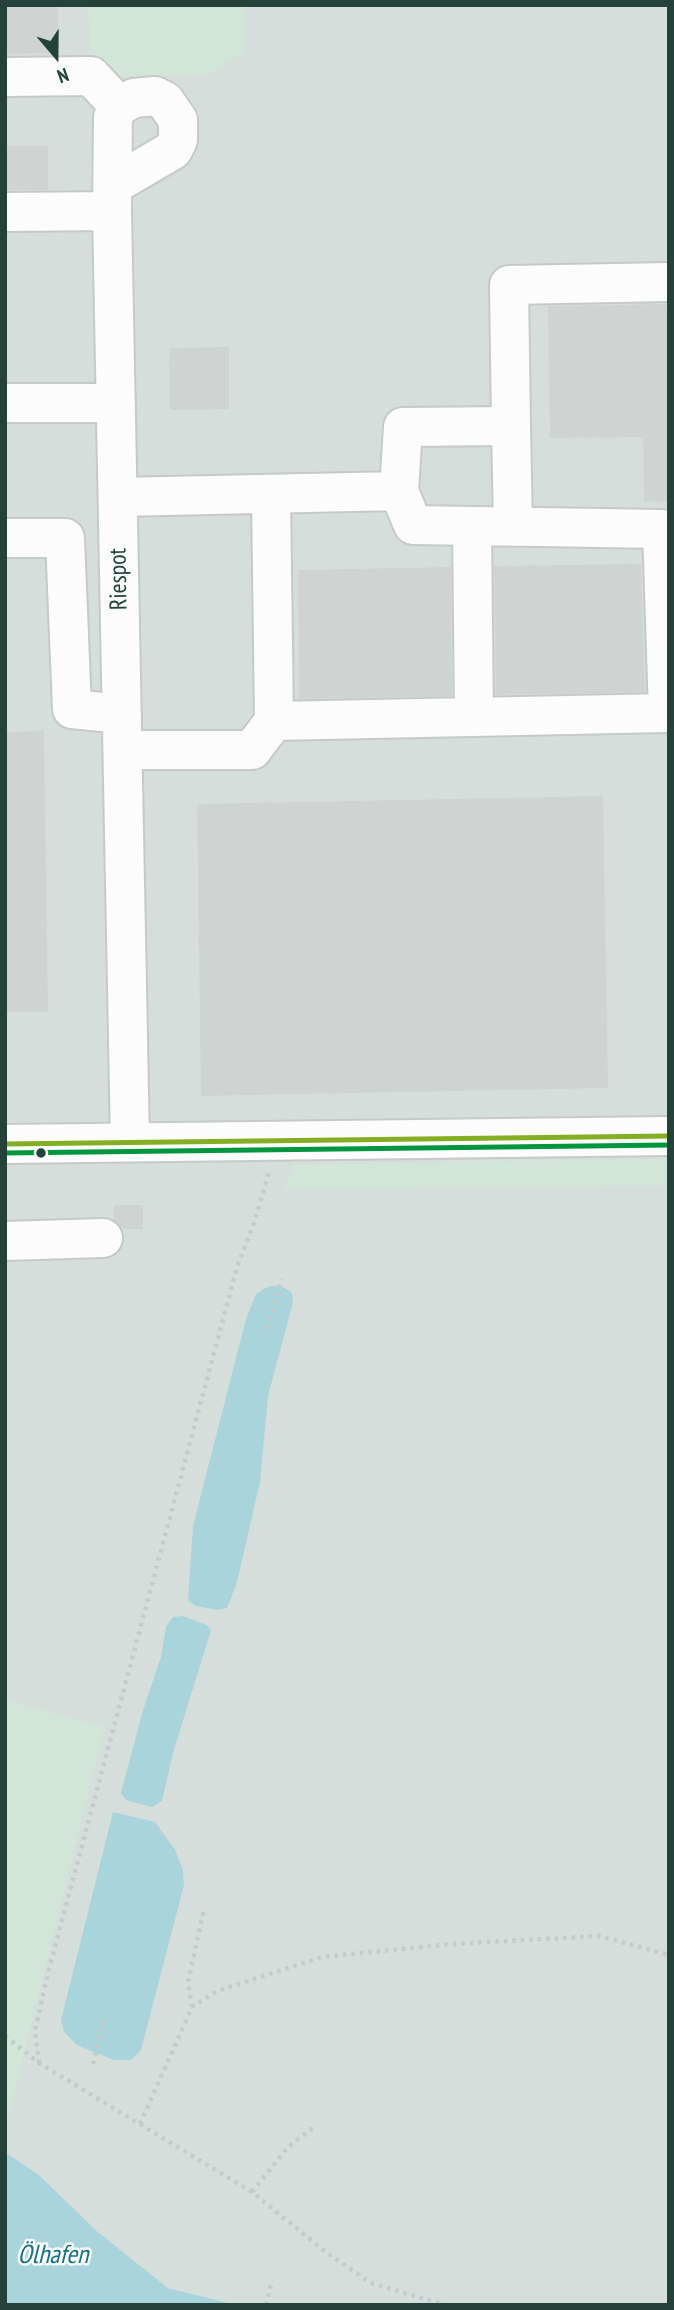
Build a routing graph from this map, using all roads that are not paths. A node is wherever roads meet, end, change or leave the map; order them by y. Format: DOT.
graph roads {
  1 [pos="5,77"];
  2 [pos="119,106"];
  3 [pos="112,198"];
  4 [pos="5,212"];
  5 [pos="669,282"];
  6 [pos="116,402"];
  7 [pos="5,403"];
  8 [pos="511,426"];
  9 [pos="399,491"];
  10 [pos="271,494"];
  11 [pos="118,497"];
  12 [pos="472,526"];
  13 [pos="513,527"];
  14 [pos="5,538"];
  15 [pos="474,717"];
  16 [pos="274,721"];
  17 [pos="122,732"];
  18 [pos="669,1136"];
  19 [pos="130,1142"];
  20 [pos="5,1144"];
  21 [pos="103,1238"];
  22 [pos="5,1241"];
  1 -- 2 [label="street"];
  2 -- 3 [label="street, Riespot"];
  2 -- 3 [label="street"];
  3 -- 4 [label="street"];
  3 -- 6 [label="street, Riespot"];
  5 -- 8 [label="street"];
  6 -- 7 [label="street"];
  6 -- 11 [label="street, Riespot"];
  8 -- 9 [label="street"];
  8 -- 13 [label="street"];
  9 -- 10 [label="street"];
  9 -- 12 [label="street"];
  10 -- 11 [label="street"];
  10 -- 16 [label="street"];
  11 -- 17 [label="street, Riespot"];
  12 -- 13 [label="street"];
  12 -- 15 [label="street"];
  13 -- 15 [label="street"];
  14 -- 17 [label="street"];
  15 -- 16 [label="street"];
  16 -- 17 [label="street"];
  17 -- 19 [label="street, Riespot"];
  18 -- 19 [label="street"];
  19 -- 20 [label="street"];
  21 -- 22 [label="street"];
}
